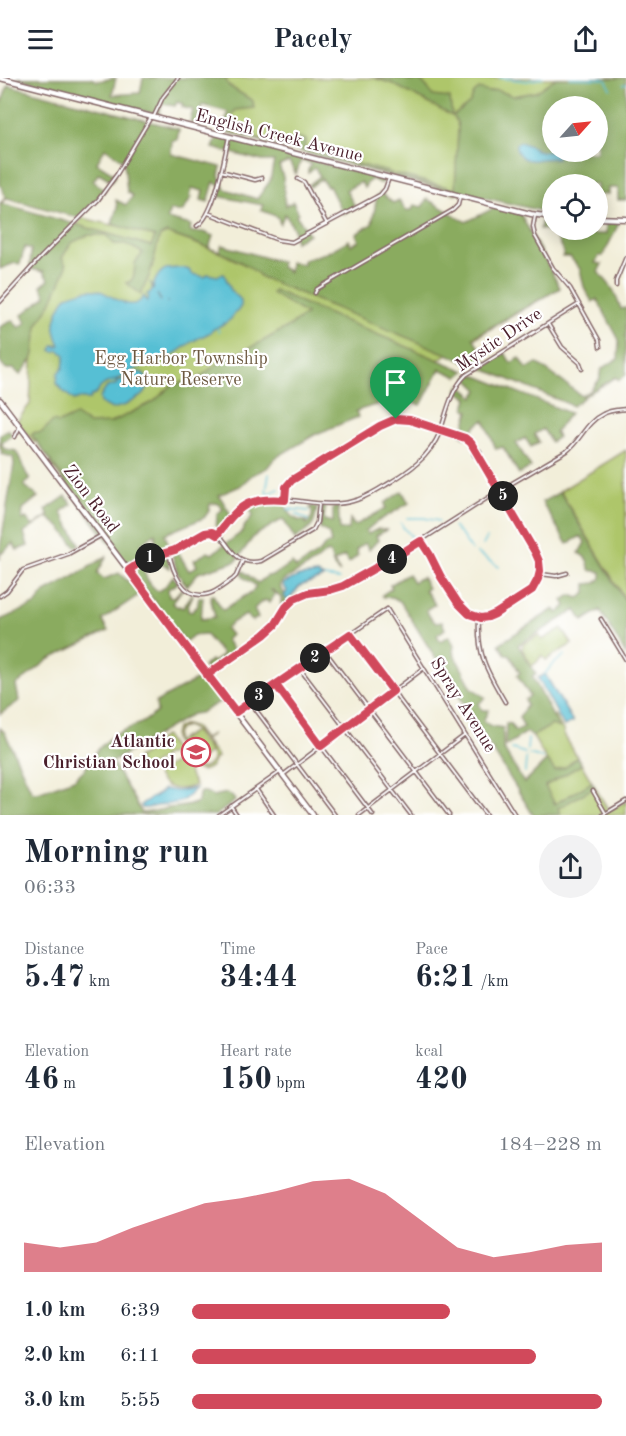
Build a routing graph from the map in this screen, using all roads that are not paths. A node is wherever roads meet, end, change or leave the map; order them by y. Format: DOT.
graph roads {
  1 [pos="0,78"];
  2 [pos="178,78"];
  3 [pos="152,117"];
  4 [pos="229,137"];
  5 [pos="221,171"];
  6 [pos="262,178"];
  7 [pos="298,178"];
  8 [pos="389,178"];
  9 [pos="460,196"];
  10 [pos="207,213"];
  11 [pos="536,215"];
  12 [pos="542,216"];
  13 [pos="608,218"];
  14 [pos="626,219"];
  15 [pos="327,224"];
  16 [pos="197,226"];
  17 [pos="626,257"];
  18 [pos="616,286"];
  19 [pos="315,293"];
  20 [pos="0,302"];
  21 [pos="579,304"];
  22 [pos="547,324"];
  23 [pos="600,347"];
  24 [pos="582,369"];
  25 [pos="0,400"];
  26 [pos="626,409"];
  27 [pos="20,426"];
  28 [pos="440,430"];
  29 [pos="15,437"];
  30 [pos="500,490"];
  31 [pos="285,500"];
  32 [pos="320,504"];
  33 [pos="102,535"];
  34 [pos="217,535"];
  35 [pos="421,541"];
  36 [pos="169,552"];
  37 [pos="243,560"];
  38 [pos="128,569"];
  39 [pos="567,573"];
  40 [pos="540,574"];
  41 [pos="0,596"];
  42 [pos="479,617"];
  43 [pos="602,619"];
  44 [pos="350,634"];
  45 [pos="325,651"];
  46 [pos="626,660"];
  47 [pos="424,668"];
  48 [pos="300,669"];
  49 [pos="207,675"];
  50 [pos="276,685"];
  51 [pos="393,691"];
  52 [pos="250,702"];
  53 [pos="505,702"];
  54 [pos="369,710"];
  55 [pos="236,712"];
  56 [pos="345,728"];
  57 [pos="465,735"];
  58 [pos="321,746"];
  59 [pos="440,754"];
  60 [pos="297,764"];
  61 [pos="416,772"];
  62 [pos="282,773"];
  63 [pos="256,789"];
  64 [pos="392,790"];
  65 [pos="593,791"];
  66 [pos="626,801"];
  67 [pos="231,806"];
  68 [pos="368,808"];
  69 [pos="604,814"];
  70 [pos="219,815"];
  71 [pos="237,815"];
  72 [pos="274,815"];
  73 [pos="313,815"];
  74 [pos="335,815"];
  75 [pos="359,815"];
  76 [pos="373,815"];
  77 [pos="411,815"];
  78 [pos="449,815"];
  79 [pos="486,815"];
  80 [pos="515,815"];
  1 -- 3 [label="main road, English Creek Avenue"];
  2 -- 3 [label="street"];
  3 -- 4 [label="main road, English Creek Avenue"];
  3 -- 20 [label="street"];
  4 -- 5 [label="street"];
  4 -- 8 [label="main road, English Creek Avenue"];
  5 -- 6 [label="street"];
  5 -- 10 [label="street"];
  7 -- 15 [label="street"];
  8 -- 9 [label="main road, English Creek Avenue"];
  8 -- 15 [label="street"];
  9 -- 11 [label="main road, English Creek Avenue"];
  9 -- 19 [label="street"];
  10 -- 15 [label="street"];
  10 -- 16 [label="street"];
  11 -- 12 [label="main road, English Creek Avenue"];
  11 -- 21 [label="street"];
  13 -- 14 [label="main road"];
  17 -- 18 [label="street"];
  21 -- 22 [label="street, Mystic Drive"];
  21 -- 23 [label="street"];
  22 -- 24 [label="street"];
  22 -- 28 [label="street, Mystic Drive"];
  25 -- 27 [label="main road, Zion Road"];
  26 -- 30 [label="street"];
  27 -- 29 [label="street"];
  27 -- 33 [label="main road, Zion Road"];
  28 -- 30 [label="street"];
  28 -- 31 [label="street"];
  28 -- 32 [label="street, Mystic Drive"];
  30 -- 35 [label="street"];
  30 -- 40 [label="street"];
  31 -- 32 [label="street, Mystic Drive"];
  31 -- 34 [label="street, Mystic Drive"];
  32 -- 37 [label="street"];
  33 -- 38 [label="main road, Zion Road"];
  33 -- 41 [label="street"];
  34 -- 36 [label="street"];
  34 -- 37 [label="street"];
  35 -- 42 [label="street"];
  35 -- 49 [label="street"];
  36 -- 37 [label="street"];
  36 -- 38 [label="street"];
  38 -- 49 [label="main road, Zion Road"];
  39 -- 40 [label="street"];
  40 -- 42 [label="street"];
  42 -- 53 [label="street"];
  43 -- 46 [label="street"];
  44 -- 45 [label="street"];
  44 -- 47 [label="street, Spray Avenue"];
  44 -- 51 [label="street"];
  45 -- 48 [label="street"];
  45 -- 54 [label="street"];
  47 -- 51 [label="street"];
  47 -- 57 [label="street, Spray Avenue"];
  48 -- 50 [label="street"];
  48 -- 56 [label="street"];
  49 -- 55 [label="main road, Zion Road"];
  50 -- 52 [label="street"];
  50 -- 58 [label="street"];
  51 -- 54 [label="street"];
  51 -- 59 [label="street"];
  52 -- 55 [label="street"];
  52 -- 60 [label="street"];
  54 -- 56 [label="street"];
  54 -- 61 [label="street"];
  55 -- 62 [label="main road, Zion Road"];
  56 -- 58 [label="street"];
  56 -- 64 [label="street"];
  57 -- 59 [label="street"];
  57 -- 80 [label="street, Spray Avenue"];
  58 -- 60 [label="street"];
  58 -- 68 [label="street"];
  59 -- 61 [label="street"];
  59 -- 79 [label="street"];
  60 -- 62 [label="street"];
  60 -- 74 [label="street"];
  61 -- 64 [label="street"];
  61 -- 78 [label="street"];
  62 -- 63 [label="street"];
  62 -- 73 [label="main road, Zion Road"];
  63 -- 67 [label="street"];
  63 -- 72 [label="street"];
  64 -- 68 [label="street"];
  64 -- 77 [label="street"];
  65 -- 69 [label="street"];
  66 -- 69 [label="street"];
  67 -- 70 [label="street"];
  67 -- 71 [label="street"];
  68 -- 75 [label="street"];
  68 -- 76 [label="street"];
}
